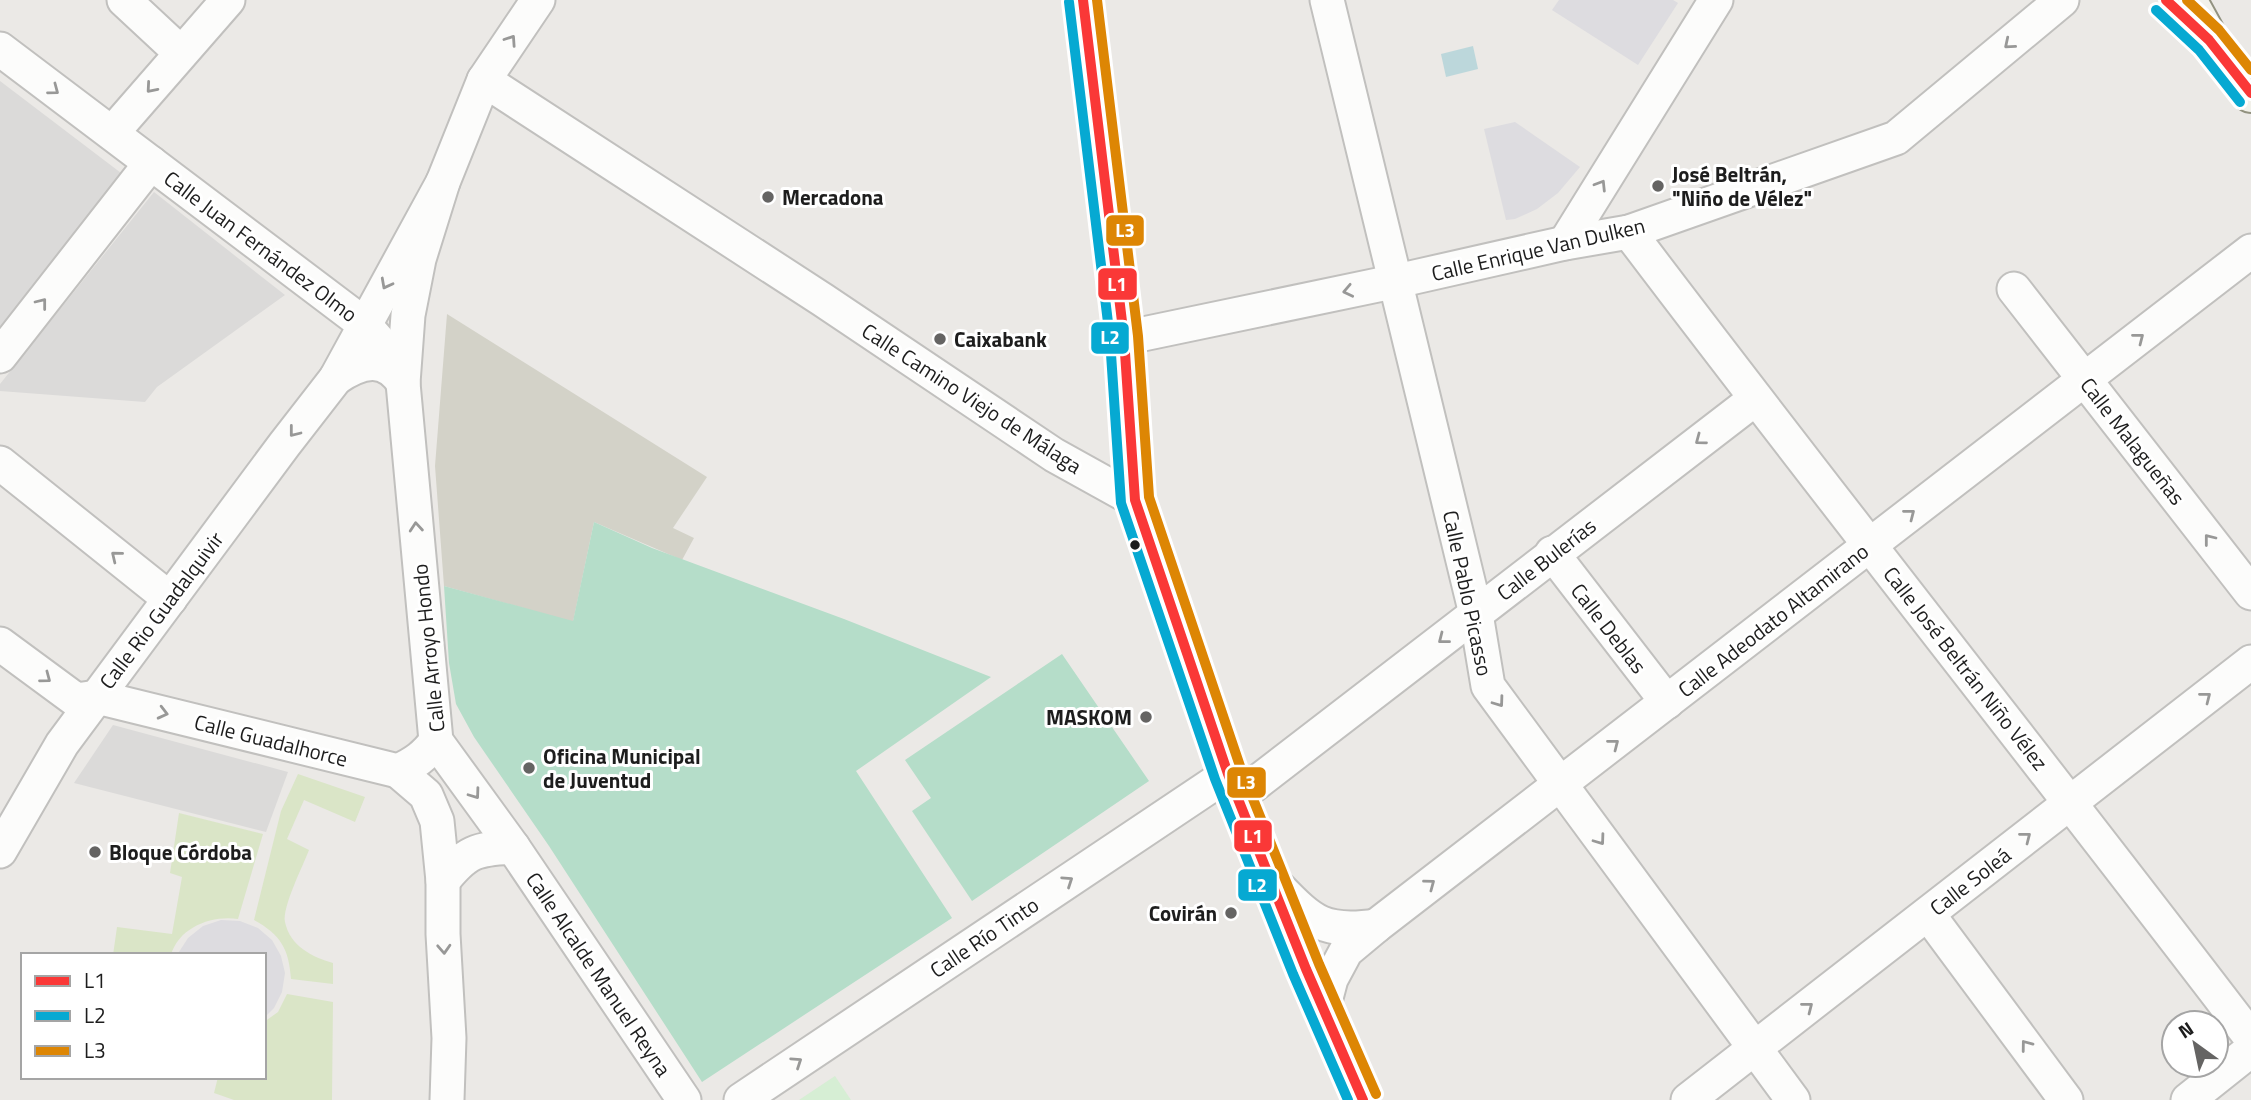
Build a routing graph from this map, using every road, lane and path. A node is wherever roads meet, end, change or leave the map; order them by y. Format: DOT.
graph roads {
  1 [pos="124,0"];
  2 [pos="228,0"];
  3 [pos="538,0"];
  4 [pos="1083,0"];
  5 [pos="1328,0"];
  6 [pos="1716,0"];
  7 [pos="2062,0"];
  8 [pos="2166,0"];
  9 [pos="2188,0"];
  10 [pos="2209,40"];
  11 [pos="0,49"];
  12 [pos="181,53"];
  13 [pos="484,80"];
  14 [pos="2251,93"];
  15 [pos="112,133"];
  16 [pos="151,163"];
  17 [pos="443,182"];
  18 [pos="1629,232"];
  19 [pos="1564,243"];
  20 [pos="2251,251"];
  21 [pos="1397,281"];
  22 [pos="2014,289"];
  23 [pos="364,324"];
  24 [pos="1124,338"];
  25 [pos="0,356"];
  26 [pos="336,378"];
  27 [pos="399,378"];
  28 [pos="2085,380"];
  29 [pos="1755,399"];
  30 [pos="0,463"];
  31 [pos="1135,500"];
  32 [pos="1870,545"];
  33 [pos="1552,553"];
  34 [pos="2251,593"];
  35 [pos="170,599"];
  36 [pos="1476,614"];
  37 [pos="0,644"];
  38 [pos="2251,662"];
  39 [pos="97,697"];
  40 [pos="1667,702"];
  41 [pos="436,741"];
  42 [pos="398,771"];
  43 [pos="1233,785"];
  44 [pos="1560,786"];
  45 [pos="2071,803"];
  46 [pos="513,847"];
  47 [pos="0,851"];
  48 [pos="1269,877"];
  49 [pos="443,881"];
  50 [pos="1928,914"];
  51 [pos="1376,926"];
  52 [pos="1323,1009"];
  53 [pos="2251,1038"];
  54 [pos="1754,1049"];
  55 [pos="2251,1051"];
  56 [pos="447,1100"];
  57 [pos="684,1100"];
  58 [pos="741,1100"];
  59 [pos="1363,1100"];
  60 [pos="1688,1100"];
  61 [pos="1793,1100"];
  62 [pos="2066,1100"];
  63 [pos="2188,1100"];
  1 -- 12 [label="street"];
  2 -- 12 [label="street"];
  13 -- 3 [label="street, Calle Arroyo Hondo, one-way"];
  4 -- 24 [label="street"];
  5 -- 21 [label="street, Calle Pablo Picasso"];
  19 -- 6 [label="street, one-way"];
  7 -- 18 [label="street, Calle Enrique Van Dulken, one-way"];
  8 -- 10 [label="street"];
  9 -- 10 [label="street"];
  10 -- 14 [label="street"];
  11 -- 15 [label="street, Calle Juan Fernández Olmo, one-way"];
  12 -- 15 [label="street, one-way"];
  13 -- 17 [label="street, Calle Arroyo Hondo"];
  13 -- 31 [label="street, Calle Camino Viejo de Málaga"];
  15 -- 16 [label="street, Calle Juan Fernández Olmo"];
  16 -- 23 [label="street, Calle Juan Fernández Olmo"];
  25 -- 16 [label="street, one-way"];
  17 -- 23 [label="street, Calle Arroyo Hondo, one-way"];
  17 -- 27 [label="street, Calle Arroyo Hondo"];
  18 -- 19 [label="street, Calle Enrique Van Dulken"];
  18 -- 29 [label="street, Calle José Beltrán Niño Vélez"];
  19 -- 21 [label="street, Calle Enrique Van Dulken"];
  28 -- 20 [label="street, Calle Adeodato Altamirano, one-way"];
  21 -- 24 [label="street, Calle Enrique Van Dulken, one-way"];
  21 -- 36 [label="street, Calle Pablo Picasso"];
  22 -- 28 [label="street, Calle Malagueñas"];
  23 -- 26 [label="street, Calle Arroyo Hondo"];
  23 -- 27 [label="street, Calle Juan Fernández Olmo"];
  24 -- 31 [label="street"];
  26 -- 27 [label="street"];
  26 -- 35 [label="street, Calle Rio Guadalquivir, one-way"];
  41 -- 27 [label="street, Calle Arroyo Hondo, one-way"];
  32 -- 28 [label="street, Calle Adeodato Altamirano, one-way"];
  34 -- 28 [label="street, Calle Malagueñas, one-way"];
  29 -- 32 [label="street, Calle José Beltrán Niño Vélez"];
  29 -- 33 [label="street, Calle Bulerías, one-way"];
  35 -- 30 [label="street, one-way"];
  31 -- 43 [label="street"];
  32 -- 40 [label="street, Calle Adeodato Altamirano"];
  32 -- 45 [label="street, Calle José Beltrán Niño Vélez"];
  33 -- 36 [label="street, Calle Bulerías"];
  33 -- 40 [label="street, Calle Deblas"];
  35 -- 39 [label="street, Calle Rio Guadalquivir"];
  36 -- 43 [label="street, Calle Bulerías, one-way"];
  36 -- 44 [label="street, Calle Pablo Picasso, one-way"];
  37 -- 39 [label="street, Calle Guadalhorce, one-way"];
  45 -- 38 [label="street, Calle Soleá, one-way"];
  39 -- 42 [label="street, Calle Guadalhorce, one-way"];
  39 -- 47 [label="street, Calle Rio Guadalquivir"];
  44 -- 40 [label="street, Calle Adeodato Altamirano, one-way"];
  41 -- 42 [label="street"];
  41 -- 46 [label="street, Calle Arroyo Hondo, one-way"];
  42 -- 49 [label="street"];
  43 -- 48 [label="street"];
  58 -- 43 [label="street, Calle Río Tinto, one-way"];
  51 -- 44 [label="street, Calle Adeodato Altamirano, one-way"];
  44 -- 54 [label="street, Calle Pablo Picasso, one-way"];
  50 -- 45 [label="street, Calle Soleá, one-way"];
  45 -- 53 [label="street, Calle José Beltrán Niño Vélez"];
  46 -- 49 [label="street"];
  46 -- 57 [label="street, Calle Alcalde Manuel Reyna"];
  48 -- 51 [label="street"];
  48 -- 52 [label="street"];
  49 -- 56 [label="street, one-way"];
  54 -- 50 [label="street, Calle Soleá, one-way"];
  62 -- 50 [label="street, one-way"];
  51 -- 52 [label="street, Calle Adeodato Altamirano"];
  52 -- 59 [label="street"];
  54 -- 60 [label="street, Calle Soleá"];
  54 -- 61 [label="street, Calle Pablo Picasso"];
  55 -- 63 [label="street"];
}
